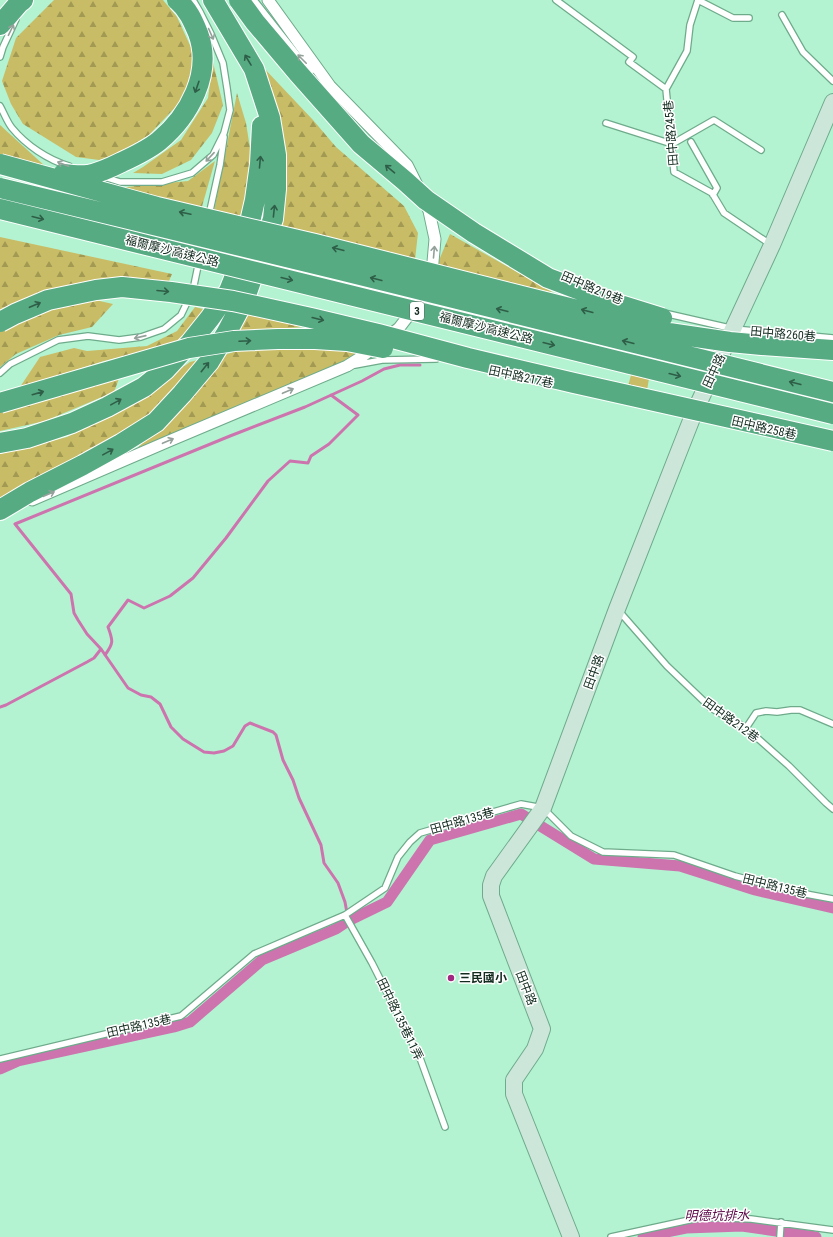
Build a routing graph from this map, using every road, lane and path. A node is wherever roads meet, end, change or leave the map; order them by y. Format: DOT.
graph roads {
  1 [pos="178,0"];
  2 [pos="193,0"];
  3 [pos="213,0"];
  4 [pos="239,0"];
  5 [pos="254,0"];
  6 [pos="268,0"];
  7 [pos="556,0"];
  8 [pos="698,0"];
  9 [pos="21,1"];
  10 [pos="782,15"];
  11 [pos="749,18"];
  12 [pos="0,24"];
  13 [pos="0,57"];
  14 [pos="833,81"];
  15 [pos="330,86"];
  16 [pos="666,89"];
  17 [pos="263,96"];
  18 [pos="833,102"];
  19 [pos="0,106"];
  20 [pos="606,123"];
  21 [pos="224,133"];
  22 [pos="691,142"];
  23 [pos="672,144"];
  24 [pos="761,150"];
  25 [pos="0,164"];
  26 [pos="0,188"];
  27 [pos="713,195"];
  28 [pos="0,209"];
  29 [pos="459,220"];
  30 [pos="203,243"];
  31 [pos="772,245"];
  32 [pos="201,251"];
  33 [pos="520,253"];
  34 [pos="568,279"];
  35 [pos="0,322"];
  36 [pos="734,329"];
  37 [pos="833,338"];
  38 [pos="762,345"];
  39 [pos="833,350"];
  40 [pos="468,358"];
  41 [pos="440,360"];
  42 [pos="347,366"];
  43 [pos="0,373"];
  44 [pos="532,379"];
  45 [pos="833,392"];
  46 [pos="0,403"];
  47 [pos="694,412"];
  48 [pos="833,414"];
  49 [pos="833,441"];
  50 [pos="0,443"];
  51 [pos="833,444"];
  52 [pos="0,512"];
  53 [pos="617,609"];
  54 [pos="833,724"];
  55 [pos="746,728"];
  56 [pos="833,809"];
  57 [pos="536,817"];
  58 [pos="833,899"];
  59 [pos="345,915"];
  60 [pos="0,1059"];
  61 [pos="445,1127"];
  62 [pos="781,1222"];
  63 [pos="833,1230"];
  64 [pos="571,1237"];
  65 [pos="611,1237"];
  66 [pos="780,1237"];
  1 -- 25 [label="highway, one-way, bridge"];
  2 -- 21 [label="lane, one-way"];
  17 -- 3 [label="highway, one-way"];
  38 -- 4 [label="highway, one-way, bridge"];
  15 -- 5 [label="lane, one-way"];
  6 -- 15 [label="street"];
  7 -- 16 [label="lane"];
  8 -- 11 [label="lane"];
  8 -- 16 [label="lane, 田中路245巷"];
  9 -- 12 [label="highway"];
  13 -- 9 [label="lane, one-way"];
  10 -- 14 [label="lane"];
  42 -- 15 [label="street, one-way"];
  16 -- 23 [label="lane, 田中路245巷"];
  50 -- 17 [label="highway, one-way"];
  52 -- 17 [label="highway, one-way"];
  18 -- 31 [label="street, 田中路"];
  21 -- 19 [label="lane, one-way"];
  20 -- 23 [label="lane"];
  21 -- 30 [label="lane"];
  22 -- 27 [label="lane"];
  23 -- 24 [label="lane"];
  23 -- 27 [label="lane, 田中路245巷"];
  38 -- 25 [label="highway, one-way, bridge"];
  45 -- 26 [label="highway, 福爾摩沙高速公路 / 3, one-way, bridge"];
  27 -- 31 [label="lane, 田中路245巷"];
  28 -- 48 [label="highway, 福爾摩沙高速公路 / 3, one-way, bridge"];
  29 -- 33 [label="lane"];
  31 -- 36 [label="street, 田中路"];
  32 -- 43 [label="lane, one-way"];
  34 -- 36 [label="lane, 田中路219巷"];
  35 -- 40 [label="highway, one-way, bridge"];
  36 -- 37 [label="lane, 田中路260巷"];
  36 -- 47 [label="street, 田中路"];
  38 -- 39 [label="highway"];
  46 -- 40 [label="highway, one-way, bridge"];
  40 -- 49 [label="highway, bridge"];
  41 -- 42 [label="lane"];
  52 -- 42 [label="street, one-way"];
  44 -- 47 [label="lane, 田中路217巷"];
  47 -- 51 [label="lane, 田中路258巷"];
  47 -- 53 [label="street, 田中路"];
  53 -- 55 [label="lane, 田中路212巷"];
  53 -- 57 [label="street, 田中路"];
  54 -- 55 [label="lane"];
  55 -- 56 [label="lane, 田中路212巷"];
  57 -- 58 [label="lane, 田中路135巷"];
  57 -- 59 [label="lane, 田中路135巷"];
  57 -- 64 [label="street, 田中路"];
  59 -- 60 [label="lane, 田中路135巷"];
  59 -- 61 [label="lane, 田中路135巷11弄"];
  62 -- 63 [label="lane"];
  62 -- 65 [label="lane"];
  62 -- 66 [label="lane"];
}
